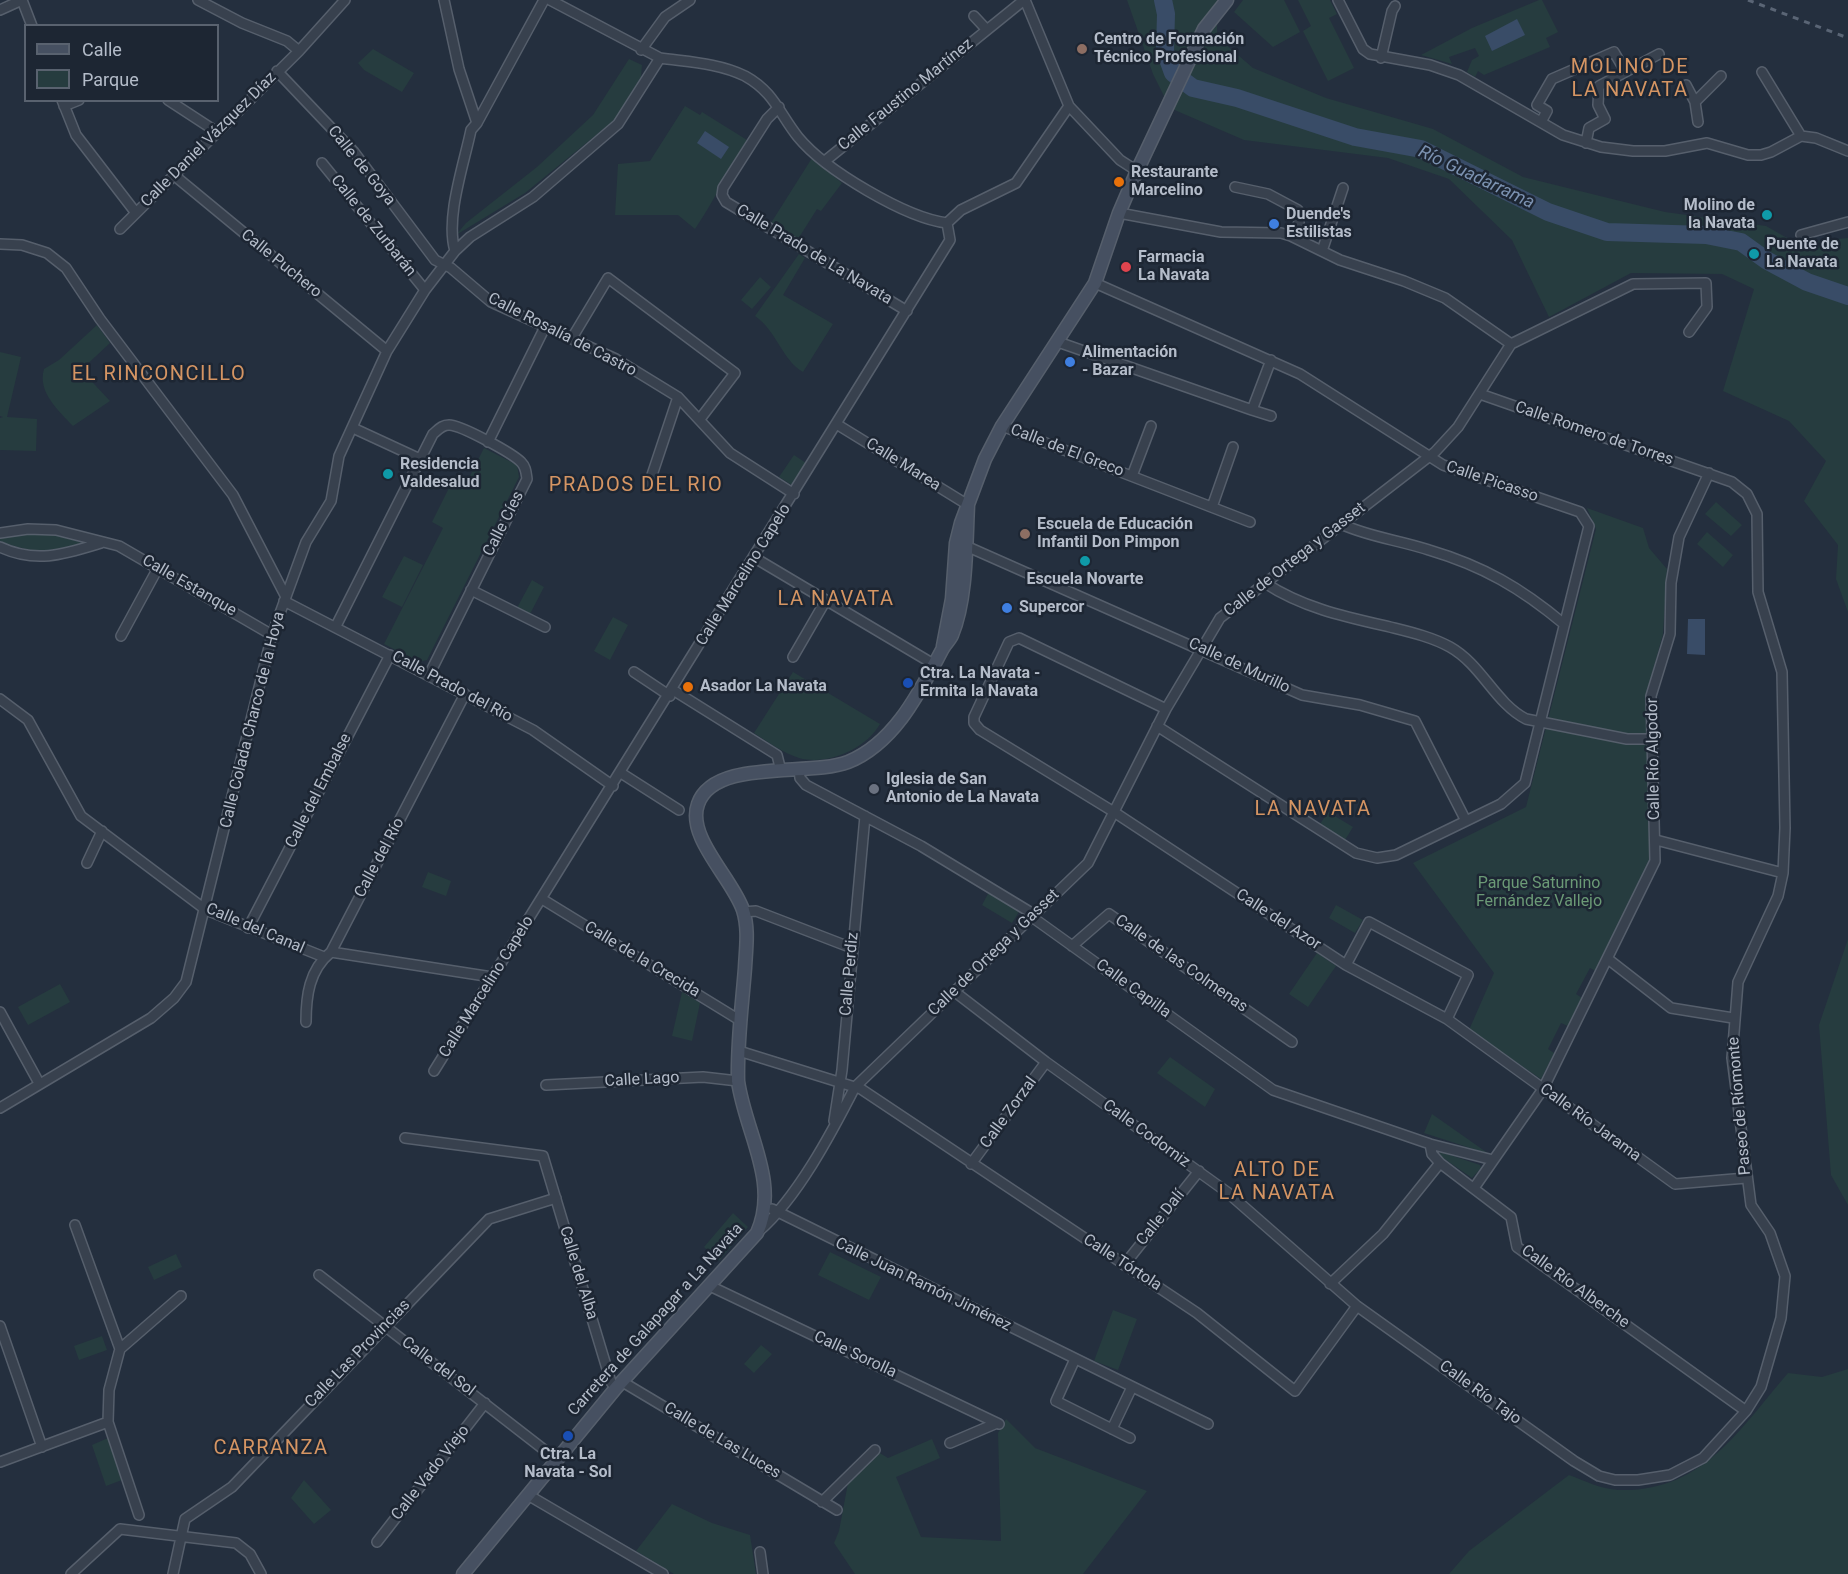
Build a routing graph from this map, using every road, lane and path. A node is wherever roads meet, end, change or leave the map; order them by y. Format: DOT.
graph roads {
  1 [pos="345,0"];
  2 [pos="444,0"];
  3 [pos="544,0"];
  4 [pos="550,0"];
  5 [pos="690,0"];
  6 [pos="1025,0"];
  7 [pos="1227,0"];
  8 [pos="1338,0"];
  9 [pos="201,1"];
  10 [pos="1395,6"];
  11 [pos="0,10"];
  12 [pos="974,16"];
  13 [pos="31,24"];
  14 [pos="987,30"];
  15 [pos="641,50"];
  16 [pos="299,51"];
  17 [pos="1659,54"];
  18 [pos="660,58"];
  19 [pos="1381,58"];
  20 [pos="277,71"];
  21 [pos="1624,71"];
  22 [pos="1762,72"];
  23 [pos="1721,76"];
  24 [pos="1686,85"];
  25 [pos="171,102"];
  26 [pos="1695,102"];
  27 [pos="63,103"];
  28 [pos="1069,106"];
  29 [pos="779,107"];
  30 [pos="1540,122"];
  31 [pos="1698,122"];
  32 [pos="477,123"];
  33 [pos="217,132"];
  34 [pos="1801,136"];
  35 [pos="1586,143"];
  36 [pos="1848,151"];
  37 [pos="825,161"];
  38 [pos="322,163"];
  39 [pos="1137,171"];
  40 [pos="175,176"];
  41 [pos="1235,187"];
  42 [pos="1343,188"];
  43 [pos="136,213"];
  44 [pos="1119,213"];
  45 [pos="1848,222"];
  46 [pos="947,224"];
  47 [pos="120,229"];
  48 [pos="1801,235"];
  49 [pos="1291,236"];
  50 [pos="0,244"];
  51 [pos="454,251"];
  52 [pos="1322,251"];
  53 [pos="442,264"];
  54 [pos="1095,284"];
  55 [pos="424,290"];
  56 [pos="907,311"];
  57 [pos="545,327"];
  58 [pos="1689,332"];
  59 [pos="572,338"];
  60 [pos="1058,342"];
  61 [pos="1510,344"];
  62 [pos="387,351"];
  63 [pos="1270,360"];
  64 [pos="1480,394"];
  65 [pos="678,397"];
  66 [pos="1252,410"];
  67 [pos="1271,416"];
  68 [pos="700,419"];
  69 [pos="838,425"];
  70 [pos="1002,426"];
  71 [pos="1151,426"];
  72 [pos="353,428"];
  73 [pos="488,442"];
  74 [pos="1233,447"];
  75 [pos="1428,458"];
  76 [pos="420,459"];
  77 [pos="1709,473"];
  78 [pos="1132,476"];
  79 [pos="649,484"];
  80 [pos="794,495"];
  81 [pos="968,505"];
  82 [pos="1212,507"];
  83 [pos="1250,522"];
  84 [pos="961,523"];
  85 [pos="1341,524"];
  86 [pos="0,533"];
  87 [pos="104,543"];
  88 [pos="966,546"];
  89 [pos="0,547"];
  90 [pos="755,558"];
  91 [pos="158,568"];
  92 [pos="1265,583"];
  93 [pos="471,590"];
  94 [pos="952,595"];
  95 [pos="285,599"];
  96 [pos="826,600"];
  97 [pos="1564,624"];
  98 [pos="336,626"];
  99 [pos="545,627"];
  100 [pos="272,635"];
  101 [pos="121,636"];
  102 [pos="952,637"];
  103 [pos="943,647"];
  104 [pos="1202,648"];
  105 [pos="390,655"];
  106 [pos="793,657"];
  107 [pos="935,665"];
  108 [pos="634,672"];
  109 [pos="429,675"];
  110 [pos="672,693"];
  111 [pos="465,694"];
  112 [pos="0,699"];
  113 [pos="1166,709"];
  114 [pos="1540,722"];
  115 [pos="1157,726"];
  116 [pos="1653,739"];
  117 [pos="799,769"];
  118 [pos="780,771"];
  119 [pos="621,773"];
  120 [pos="613,786"];
  121 [pos="679,810"];
  122 [pos="1114,812"];
  123 [pos="865,816"];
  124 [pos="1466,821"];
  125 [pos="102,831"];
  126 [pos="1656,840"];
  127 [pos="87,863"];
  128 [pos="1783,873"];
  129 [pos="542,899"];
  130 [pos="206,910"];
  131 [pos="744,912"];
  132 [pos="1032,917"];
  133 [pos="248,928"];
  134 [pos="1072,946"];
  135 [pos="852,948"];
  136 [pos="328,954"];
  137 [pos="1608,959"];
  138 [pos="1346,965"];
  139 [pos="492,977"];
  140 [pos="955,992"];
  141 [pos="0,1012"];
  142 [pos="1733,1018"];
  143 [pos="1447,1019"];
  144 [pos="741,1021"];
  145 [pos="306,1022"];
  146 [pos="1292,1042"];
  147 [pos="739,1051"];
  148 [pos="1046,1062"];
  149 [pos="434,1071"];
  150 [pos="738,1081"];
  151 [pos="39,1083"];
  152 [pos="840,1083"];
  153 [pos="546,1084"];
  154 [pos="855,1088"];
  155 [pos="1543,1089"];
  156 [pos="0,1108"];
  157 [pos="832,1132"];
  158 [pos="405,1138"];
  159 [pos="1430,1144"];
  160 [pos="1493,1160"];
  161 [pos="1440,1163"];
  162 [pos="971,1164"];
  163 [pos="1198,1172"];
  164 [pos="1746,1178"];
  165 [pos="1474,1188"];
  166 [pos="556,1198"];
  167 [pos="784,1203"];
  168 [pos="770,1208"];
  169 [pos="75,1224"];
  170 [pos="1124,1264"];
  171 [pos="319,1275"];
  172 [pos="1330,1284"];
  173 [pos="710,1286"];
  174 [pos="181,1296"];
  175 [pos="1357,1306"];
  176 [pos="0,1326"];
  177 [pos="384,1326"];
  178 [pos="120,1349"];
  179 [pos="1075,1359"];
  180 [pos="619,1384"];
  181 [pos="1132,1387"];
  182 [pos="485,1403"];
  183 [pos="1746,1411"];
  184 [pos="108,1422"];
  185 [pos="1208,1424"];
  186 [pos="1112,1429"];
  187 [pos="1130,1438"];
  188 [pos="950,1443"];
  189 [pos="42,1447"];
  190 [pos="875,1450"];
  191 [pos="556,1459"];
  192 [pos="0,1462"];
  193 [pos="1638,1480"];
  194 [pos="528,1495"];
  195 [pos="822,1502"];
  196 [pos="837,1510"];
  197 [pos="139,1515"];
  198 [pos="181,1536"];
  199 [pos="377,1542"];
  200 [pos="760,1552"];
  201 [pos="71,1574"];
  202 [pos="173,1574"];
  203 [pos="261,1574"];
  204 [pos="464,1574"];
  205 [pos="663,1574"];
  206 [pos="763,1574"];
  1 -- 16 [label="street, Calle Daniel Vázquez Díaz"];
  2 -- 32 [label="street"];
  3 -- 32 [label="street"];
  4 -- 15 [label="street"];
  5 -- 15 [label="street"];
  6 -- 14 [label="street, Calle Faustino Martínez"];
  6 -- 28 [label="street"];
  7 -- 39 [label="main road, Carretera de Galapagar a La Navata"];
  8 -- 19 [label="street"];
  9 -- 16 [label="street"];
  10 -- 19 [label="street"];
  11 -- 13 [label="street"];
  12 -- 14 [label="street, Calle Faustino Martínez"];
  14 -- 37 [label="street, Calle Faustino Martínez"];
  15 -- 18 [label="street"];
  16 -- 20 [label="street, Calle Daniel Vázquez Díaz"];
  17 -- 21 [label="street"];
  18 -- 29 [label="street"];
  18 -- 51 [label="street, Calle Colada Charco de la Hoya"];
  19 -- 30 [label="street"];
  20 -- 33 [label="street, Calle Daniel Vázquez Díaz"];
  20 -- 53 [label="street, Calle de Goya"];
  21 -- 30 [label="street"];
  21 -- 35 [label="street"];
  22 -- 34 [label="street"];
  23 -- 26 [label="street"];
  24 -- 26 [label="street"];
  25 -- 33 [label="street"];
  26 -- 31 [label="street"];
  27 -- 43 [label="street"];
  28 -- 39 [label="street"];
  28 -- 46 [label="street"];
  29 -- 37 [label="street"];
  29 -- 56 [label="street, Calle Prado de La Navata"];
  30 -- 35 [label="street"];
  32 -- 51 [label="street"];
  33 -- 40 [label="street, Calle Daniel Vázquez Díaz"];
  34 -- 35 [label="street"];
  34 -- 36 [label="street"];
  37 -- 46 [label="street"];
  38 -- 55 [label="street, Calle de Zurbarán"];
  39 -- 44 [label="main road, Carretera de Galapagar a La Navata"];
  40 -- 43 [label="street, Calle Daniel Vázquez Díaz"];
  40 -- 62 [label="street, Calle Puchero"];
  41 -- 49 [label="street"];
  42 -- 52 [label="street"];
  43 -- 47 [label="street, Calle Daniel Vázquez Díaz"];
  44 -- 49 [label="street"];
  44 -- 54 [label="main road, Carretera de Galapagar a La Navata"];
  45 -- 48 [label="street"];
  46 -- 56 [label="street, Calle Marcelino Capelo"];
  49 -- 52 [label="street"];
  50 -- 95 [label="street"];
  51 -- 53 [label="street, Calle Colada Charco de la Hoya"];
  52 -- 61 [label="street"];
  53 -- 55 [label="street, Calle Colada Charco de la Hoya"];
  53 -- 57 [label="street, Calle Rosalía de Castro"];
  54 -- 60 [label="main road, Carretera de Galapagar a La Navata"];
  54 -- 63 [label="street, Calle Picasso"];
  55 -- 62 [label="street, Calle Colada Charco de la Hoya"];
  56 -- 69 [label="street, Calle Marcelino Capelo"];
  57 -- 59 [label="street, Calle Rosalía de Castro"];
  57 -- 73 [label="street"];
  58 -- 61 [label="street"];
  59 -- 65 [label="street, Calle Rosalía de Castro"];
  59 -- 68 [label="street"];
  60 -- 66 [label="street"];
  60 -- 70 [label="main road, Carretera de Galapagar a La Navata"];
  61 -- 64 [label="street, Calle de Ortega y Gasset"];
  62 -- 72 [label="street, Calle Colada Charco de la Hoya"];
  63 -- 66 [label="street"];
  63 -- 75 [label="street, Calle Picasso"];
  64 -- 75 [label="street, Calle de Ortega y Gasset"];
  64 -- 77 [label="street, Calle Romero de Torres"];
  65 -- 68 [label="street, Calle Rosalía de Castro"];
  65 -- 79 [label="street"];
  66 -- 67 [label="street"];
  68 -- 80 [label="street, Calle Rosalía de Castro"];
  69 -- 80 [label="street, Calle Marcelino Capelo"];
  69 -- 81 [label="street, Calle Marea"];
  70 -- 78 [label="street, Calle de El Greco"];
  70 -- 81 [label="main road, Carretera de Galapagar a La Navata"];
  71 -- 78 [label="street, Calle de El Greco"];
  72 -- 76 [label="street"];
  72 -- 95 [label="street, Calle Colada Charco de la Hoya"];
  73 -- 76 [label="street, Calle Cíes"];
  73 -- 93 [label="street, Calle Cíes"];
  74 -- 82 [label="street"];
  75 -- 85 [label="street, Calle de Ortega y Gasset"];
  75 -- 97 [label="street, Calle Picasso"];
  76 -- 98 [label="street, Calle Cíes"];
  77 -- 116 [label="street, Calle Río Algodor"];
  77 -- 128 [label="street, Paseo de Ríomonte"];
  78 -- 82 [label="street, Calle de El Greco"];
  80 -- 90 [label="street, Calle Marcelino Capelo"];
  81 -- 84 [label="main road, Carretera de Galapagar a La Navata"];
  81 -- 88 [label="main road, Carretera de Galapagar a La Navata"];
  82 -- 83 [label="street, Calle de El Greco"];
  84 -- 88 [label="main road"];
  84 -- 94 [label="main road, Carretera de Galapagar a La Navata"];
  85 -- 92 [label="street, Calle de Ortega y Gasset"];
  85 -- 97 [label="street"];
  86 -- 87 [label="street, Calle Estanque"];
  87 -- 89 [label="street"];
  87 -- 91 [label="street, Calle Estanque"];
  88 -- 94 [label="main road"];
  88 -- 102 [label="main road, Carretera de Galapagar a La Navata"];
  88 -- 104 [label="street, Calle de Murillo"];
  90 -- 96 [label="street"];
  90 -- 110 [label="street, Calle Marcelino Capelo"];
  91 -- 100 [label="street, Calle Estanque"];
  91 -- 101 [label="street"];
  92 -- 104 [label="street, Calle de Ortega y Gasset"];
  92 -- 114 [label="street"];
  93 -- 99 [label="street"];
  93 -- 109 [label="street, Calle Cíes"];
  94 -- 102 [label="main road"];
  94 -- 103 [label="main road, Carretera de Galapagar a La Navata"];
  95 -- 98 [label="street, Calle Prado del Río"];
  95 -- 100 [label="street, Calle Colada Charco de la Hoya"];
  96 -- 106 [label="street"];
  96 -- 107 [label="street"];
  97 -- 114 [label="street, Calle Picasso"];
  98 -- 105 [label="street, Calle Prado del Río"];
  100 -- 130 [label="street, Calle Colada Charco de la Hoya"];
  102 -- 103 [label="main road, Carretera de Galapagar a La Navata"];
  103 -- 107 [label="main road, Carretera de Galapagar a La Navata"];
  104 -- 113 [label="street, Calle de Ortega y Gasset"];
  104 -- 124 [label="street, Calle de Murillo"];
  105 -- 109 [label="street, Calle Prado del Río"];
  105 -- 133 [label="street, Calle del Embalse"];
  107 -- 117 [label="main road, Carretera de Galapagar a La Navata"];
  108 -- 110 [label="street"];
  109 -- 111 [label="street, Calle Prado del Río"];
  110 -- 118 [label="street"];
  110 -- 119 [label="street, Calle Marcelino Capelo"];
  111 -- 120 [label="street, Calle Prado del Río"];
  111 -- 136 [label="street, Calle del Río"];
  112 -- 125 [label="street, Calle del Canal"];
  113 -- 115 [label="street, Calle de Ortega y Gasset"];
  113 -- 122 [label="street, Calle del Azor"];
  114 -- 116 [label="street"];
  114 -- 124 [label="street, Calle Picasso"];
  115 -- 122 [label="street, Calle de Ortega y Gasset"];
  115 -- 124 [label="street, Calle Picasso"];
  116 -- 126 [label="street, Calle Río Algodor"];
  117 -- 118 [label="main road, Carretera de Galapagar a La Navata"];
  117 -- 123 [label="street, Calle Capilla"];
  118 -- 131 [label="main road, Carretera de Galapagar a La Navata"];
  119 -- 120 [label="street, Calle Marcelino Capelo"];
  119 -- 121 [label="street"];
  120 -- 129 [label="street, Calle Marcelino Capelo"];
  122 -- 132 [label="street, Calle de Ortega y Gasset"];
  122 -- 138 [label="street, Calle del Azor"];
  123 -- 132 [label="street, Calle Capilla"];
  123 -- 135 [label="street, Calle Perdiz"];
  125 -- 127 [label="street"];
  125 -- 130 [label="street, Calle del Canal"];
  126 -- 128 [label="street"];
  126 -- 137 [label="street, Calle Río Algodor"];
  128 -- 142 [label="street, Paseo de Ríomonte"];
  129 -- 139 [label="street, Calle Marcelino Capelo"];
  129 -- 144 [label="street, Calle de la Crecida"];
  130 -- 133 [label="street, Calle del Canal"];
  130 -- 151 [label="street, Calle Colada Charco de la Hoya"];
  131 -- 135 [label="street"];
  131 -- 144 [label="main road, Carretera de Galapagar a La Navata"];
  132 -- 134 [label="street, Calle Capilla"];
  132 -- 140 [label="street, Calle de Ortega y Gasset"];
  133 -- 136 [label="street, Calle del Canal"];
  134 -- 146 [label="street, Calle de las Colmenas"];
  134 -- 159 [label="street, Calle Capilla"];
  135 -- 152 [label="street, Calle Perdiz"];
  136 -- 139 [label="street, Calle del Canal"];
  136 -- 145 [label="street, Calle del Río"];
  137 -- 142 [label="street"];
  137 -- 155 [label="street, Calle Río Algodor"];
  138 -- 143 [label="street, Calle del Azor"];
  138 -- 143 [label="street"];
  139 -- 149 [label="street, Calle Marcelino Capelo"];
  140 -- 148 [label="street, Calle Codorniz"];
  140 -- 154 [label="street, Calle de Ortega y Gasset"];
  141 -- 151 [label="street"];
  142 -- 164 [label="street, Paseo de Ríomonte"];
  143 -- 155 [label="street, Calle Río Jarama"];
  144 -- 147 [label="main road, Carretera de Galapagar a La Navata"];
  147 -- 150 [label="main road, Carretera de Galapagar a La Navata"];
  147 -- 152 [label="street, Calle Tórtola"];
  148 -- 162 [label="street, Calle Zorzal"];
  148 -- 163 [label="street, Calle Codorniz"];
  150 -- 153 [label="street, Calle Lago"];
  150 -- 168 [label="main road, Carretera de Galapagar a La Navata"];
  151 -- 156 [label="street, Calle Colada Charco de la Hoya"];
  152 -- 154 [label="street, Calle Tórtola"];
  152 -- 157 [label="street, Calle Perdiz"];
  154 -- 157 [label="street, Calle Perdiz"];
  154 -- 162 [label="street, Calle Tórtola"];
  155 -- 160 [label="street, Calle Río Algodor"];
  155 -- 164 [label="street, Calle Río Jarama"];
  157 -- 167 [label="street, Calle Perdiz"];
  158 -- 166 [label="street, Calle del Alba"];
  159 -- 160 [label="street, Calle Capilla"];
  159 -- 161 [label="street, Calle Río Alberche"];
  160 -- 165 [label="street, Calle Río Algodor"];
  161 -- 165 [label="street, Calle Río Alberche"];
  161 -- 172 [label="street"];
  162 -- 170 [label="street, Calle Tórtola"];
  163 -- 170 [label="street, Calle Dalí"];
  163 -- 172 [label="street, Calle Codorniz"];
  164 -- 183 [label="street, Paseo de Ríomonte"];
  165 -- 183 [label="street, Calle Río Alberche"];
  166 -- 177 [label="street, Calle Las Provincias"];
  166 -- 180 [label="street, Calle del Alba"];
  167 -- 168 [label="street, Calle Perdiz"];
  167 -- 168 [label="street"];
  168 -- 173 [label="main road, Carretera de Galapagar a La Navata"];
  168 -- 179 [label="street, Calle Juan Ramón Jiménez"];
  169 -- 178 [label="street"];
  170 -- 175 [label="street, Calle Tórtola"];
  171 -- 177 [label="street, Calle del Sol"];
  172 -- 175 [label="street, Calle Río Tajo"];
  173 -- 180 [label="main road, Carretera de Galapagar a La Navata"];
  173 -- 188 [label="street, Calle Sorolla"];
  174 -- 178 [label="street"];
  175 -- 193 [label="street, Calle Río Tajo"];
  176 -- 189 [label="street"];
  177 -- 182 [label="street, Calle del Sol"];
  177 -- 198 [label="street, Calle Las Provincias"];
  178 -- 184 [label="street"];
  179 -- 181 [label="street, Calle Juan Ramón Jiménez"];
  179 -- 186 [label="street"];
  180 -- 191 [label="main road, Carretera de Galapagar a La Navata"];
  180 -- 195 [label="street, Calle de Las Luces"];
  181 -- 185 [label="street, Calle Juan Ramón Jiménez"];
  181 -- 186 [label="street"];
  182 -- 191 [label="street, Calle del Sol"];
  182 -- 199 [label="street, Calle Vado Viejo"];
  183 -- 193 [label="street, Paseo de Ríomonte"];
  184 -- 189 [label="street"];
  184 -- 197 [label="street"];
  186 -- 187 [label="street"];
  189 -- 192 [label="street"];
  190 -- 195 [label="street"];
  191 -- 194 [label="main road, Carretera de Galapagar a La Navata"];
  194 -- 204 [label="main road, Carretera de Galapagar a La Navata"];
  194 -- 205 [label="street"];
  195 -- 196 [label="street, Calle de Las Luces"];
  198 -- 201 [label="street"];
  198 -- 202 [label="street, Calle Las Provincias"];
  198 -- 203 [label="street"];
  200 -- 206 [label="street"];
}
